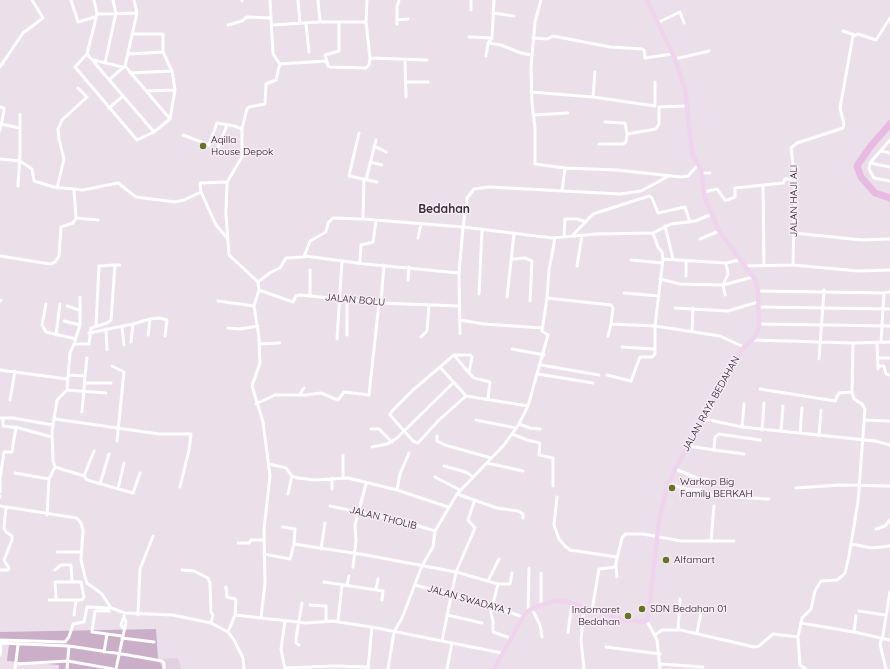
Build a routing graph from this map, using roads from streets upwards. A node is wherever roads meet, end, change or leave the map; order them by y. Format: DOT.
graph roads {
  1 [pos="32,0"];
  2 [pos="71,0"];
  3 [pos="94,0"];
  4 [pos="113,0"];
  5 [pos="134,0"];
  6 [pos="270,0"];
  7 [pos="298,0"];
  8 [pos="318,0"];
  9 [pos="367,0"];
  10 [pos="399,0"];
  11 [pos="471,0"];
  12 [pos="494,0"];
  13 [pos="541,0"];
  14 [pos="653,0"];
  15 [pos="648,1"];
  16 [pos="471,10"];
  17 [pos="116,13"];
  18 [pos="493,13"];
  19 [pos="137,14"];
  20 [pos="96,15"];
  21 [pos="514,16"];
  22 [pos="271,18"];
  23 [pos="890,18"];
  24 [pos="408,19"];
  25 [pos="397,20"];
  26 [pos="320,22"];
  27 [pos="339,22"];
  28 [pos="366,22"];
  29 [pos="659,22"];
  30 [pos="300,23"];
  31 [pos="306,23"];
  32 [pos="684,23"];
  33 [pos="397,24"];
  34 [pos="228,25"];
  35 [pos="272,25"];
  36 [pos="842,31"];
  37 [pos="132,34"];
  38 [pos="854,35"];
  39 [pos="469,37"];
  40 [pos="492,38"];
  41 [pos="533,38"];
  42 [pos="488,44"];
  43 [pos="709,51"];
  44 [pos="163,52"];
  45 [pos="309,52"];
  46 [pos="87,54"];
  47 [pos="128,54"];
  48 [pos="532,55"];
  49 [pos="486,56"];
  50 [pos="674,56"];
  51 [pos="370,58"];
  52 [pos="94,60"];
  53 [pos="405,60"];
  54 [pos="427,60"];
  55 [pos="326,61"];
  56 [pos="105,63"];
  57 [pos="280,64"];
  58 [pos="0,67"];
  59 [pos="123,67"];
  60 [pos="172,71"];
  61 [pos="130,72"];
  62 [pos="595,72"];
  63 [pos="110,79"];
  64 [pos="406,82"];
  65 [pos="428,82"];
  66 [pos="655,82"];
  67 [pos="78,88"];
  68 [pos="175,90"];
  69 [pos="146,91"];
  70 [pos="532,92"];
  71 [pos="123,96"];
  72 [pos="406,97"];
  73 [pos="593,97"];
  74 [pos="657,106"];
  75 [pos="688,106"];
  76 [pos="0,107"];
  77 [pos="109,108"];
  78 [pos="568,113"];
  79 [pos="20,114"];
  80 [pos="534,115"];
  81 [pos="170,119"];
  82 [pos="605,122"];
  83 [pos="2,124"];
  84 [pos="227,124"];
  85 [pos="20,128"];
  86 [pos="0,130"];
  87 [pos="242,130"];
  88 [pos="154,132"];
  89 [pos="359,133"];
  90 [pos="627,134"];
  91 [pos="183,135"];
  92 [pos="212,138"];
  93 [pos="376,140"];
  94 [pos="890,140"];
  95 [pos="221,141"];
  96 [pos="599,144"];
  97 [pos="374,146"];
  98 [pos="218,148"];
  99 [pos="882,151"];
  100 [pos="386,152"];
  101 [pos="890,153"];
  102 [pos="0,159"];
  103 [pos="20,161"];
  104 [pos="370,162"];
  105 [pos="870,162"];
  106 [pos="382,165"];
  107 [pos="698,165"];
  108 [pos="890,166"];
  109 [pos="565,168"];
  110 [pos="701,173"];
  111 [pos="710,173"];
  112 [pos="669,176"];
  113 [pos="365,179"];
  114 [pos="795,179"];
  115 [pos="890,181"];
  116 [pos="227,182"];
  117 [pos="377,182"];
  118 [pos="763,185"];
  119 [pos="18,186"];
  120 [pos="649,187"];
  121 [pos="57,188"];
  122 [pos="74,190"];
  123 [pos="201,192"];
  124 [pos="562,192"];
  125 [pos="704,192"];
  126 [pos="652,197"];
  127 [pos="712,214"];
  128 [pos="76,218"];
  129 [pos="363,219"];
  130 [pos="98,220"];
  131 [pos="376,220"];
  132 [pos="586,222"];
  133 [pos="690,222"];
  134 [pos="421,224"];
  135 [pos="665,226"];
  136 [pos="464,227"];
  137 [pos="482,230"];
  138 [pos="719,231"];
  139 [pos="653,233"];
  140 [pos="794,233"];
  141 [pos="514,234"];
  142 [pos="582,235"];
  143 [pos="573,236"];
  144 [pos="564,237"];
  145 [pos="418,238"];
  146 [pos="555,238"];
  147 [pos="228,239"];
  148 [pos="700,239"];
  149 [pos="890,239"];
  150 [pos="0,256"];
  151 [pos="305,256"];
  152 [pos="512,259"];
  153 [pos="673,259"];
  154 [pos="631,260"];
  155 [pos="739,260"];
  156 [pos="342,261"];
  157 [pos="662,261"];
  158 [pos="686,261"];
  159 [pos="360,262"];
  160 [pos="726,263"];
  161 [pos="115,265"];
  162 [pos="120,265"];
  163 [pos="384,265"];
  164 [pos="764,265"];
  165 [pos="793,265"];
  166 [pos="578,266"];
  167 [pos="744,266"];
  168 [pos="409,267"];
  169 [pos="310,270"];
  170 [pos="890,270"];
  171 [pos="459,273"];
  172 [pos="686,276"];
  173 [pos="753,277"];
  174 [pos="660,279"];
  175 [pos="408,280"];
  176 [pos="258,282"];
  177 [pos="723,285"];
  178 [pos="258,290"];
  179 [pos="824,290"];
  180 [pos="758,291"];
  181 [pos="884,292"];
  182 [pos="890,292"];
  183 [pos="624,293"];
  184 [pos="479,294"];
  185 [pos="725,294"];
  186 [pos="310,295"];
  187 [pos="507,296"];
  188 [pos="658,296"];
  189 [pos="80,297"];
  190 [pos="547,298"];
  191 [pos="339,299"];
  192 [pos="348,299"];
  193 [pos="218,301"];
  194 [pos="530,301"];
  195 [pos="380,303"];
  196 [pos="46,304"];
  197 [pos="60,304"];
  198 [pos="759,304"];
  199 [pos="429,305"];
  200 [pos="67,306"];
  201 [pos="254,306"];
  202 [pos="459,306"];
  203 [pos="675,308"];
  204 [pos="693,308"];
  205 [pos="823,308"];
  206 [pos="883,309"];
  207 [pos="890,309"];
  208 [pos="79,310"];
  209 [pos="150,318"];
  210 [pos="460,320"];
  211 [pos="64,321"];
  212 [pos="133,324"];
  213 [pos="611,324"];
  214 [pos="760,324"];
  215 [pos="822,324"];
  216 [pos="80,325"];
  217 [pos="96,326"];
  218 [pos="122,326"];
  219 [pos="258,326"];
  220 [pos="655,326"];
  221 [pos="881,326"];
  222 [pos="890,326"];
  223 [pos="228,328"];
  224 [pos="543,328"];
  225 [pos="106,329"];
  226 [pos="692,331"];
  227 [pos="89,333"];
  228 [pos="460,334"];
  229 [pos="56,335"];
  230 [pos="346,335"];
  231 [pos="148,336"];
  232 [pos="165,336"];
  233 [pos="608,336"];
  234 [pos="421,337"];
  235 [pos="76,339"];
  236 [pos="337,339"];
  237 [pos="753,340"];
  238 [pos="821,341"];
  239 [pos="131,342"];
  240 [pos="879,342"];
  241 [pos="890,342"];
  242 [pos="853,343"];
  243 [pos="74,344"];
  244 [pos="260,344"];
  245 [pos="280,344"];
  246 [pos="124,345"];
  247 [pos="622,346"];
  248 [pos="744,347"];
  249 [pos="655,348"];
  250 [pos="512,349"];
  251 [pos="107,350"];
  252 [pos="454,355"];
  253 [pos="544,355"];
  254 [pos="87,358"];
  255 [pos="878,358"];
  256 [pos="889,358"];
  257 [pos="819,360"];
  258 [pos="541,365"];
  259 [pos="112,366"];
  260 [pos="440,367"];
  261 [pos="0,370"];
  262 [pos="15,371"];
  263 [pos="469,373"];
  264 [pos="538,374"];
  265 [pos="69,375"];
  266 [pos="599,375"];
  267 [pos="608,375"];
  268 [pos="890,375"];
  269 [pos="85,376"];
  270 [pos="67,379"];
  271 [pos="454,382"];
  272 [pos="84,383"];
  273 [pos="111,383"];
  274 [pos="593,383"];
  275 [pos="304,388"];
  276 [pos="760,389"];
  277 [pos="67,390"];
  278 [pos="84,391"];
  279 [pos="852,392"];
  280 [pos="106,393"];
  281 [pos="299,395"];
  282 [pos="466,396"];
  283 [pos="488,399"];
  284 [pos="10,400"];
  285 [pos="764,403"];
  286 [pos="256,404"];
  287 [pos="744,404"];
  288 [pos="528,406"];
  289 [pos="783,406"];
  290 [pos="802,408"];
  291 [pos="822,410"];
  292 [pos="82,412"];
  293 [pos="2,418"];
  294 [pos="55,419"];
  295 [pos="705,419"];
  296 [pos="476,420"];
  297 [pos="864,420"];
  298 [pos="890,421"];
  299 [pos="519,424"];
  300 [pos="53,425"];
  301 [pos="16,427"];
  302 [pos="742,427"];
  303 [pos="118,428"];
  304 [pos="516,428"];
  305 [pos="372,429"];
  306 [pos="540,429"];
  307 [pos="762,430"];
  308 [pos="405,431"];
  309 [pos="781,432"];
  310 [pos="512,434"];
  311 [pos="800,434"];
  312 [pos="437,436"];
  313 [pos="819,436"];
  314 [pos="52,437"];
  315 [pos="863,439"];
  316 [pos="760,440"];
  317 [pos="117,441"];
  318 [pos="392,442"];
  319 [pos="890,445"];
  320 [pos="689,446"];
  321 [pos="372,447"];
  322 [pos="714,450"];
  323 [pos="94,451"];
  324 [pos="409,453"];
  325 [pos="109,454"];
  326 [pos="744,454"];
  327 [pos="343,455"];
  328 [pos="491,458"];
  329 [pos="124,463"];
  330 [pos="487,463"];
  331 [pos="269,464"];
  332 [pos="444,466"];
  333 [pos="55,467"];
  334 [pos="675,469"];
  335 [pos="523,471"];
  336 [pos="14,473"];
  337 [pos="140,473"];
  338 [pos="84,476"];
  339 [pos="292,476"];
  340 [pos="343,477"];
  341 [pos="435,477"];
  342 [pos="473,477"];
  343 [pos="0,478"];
  344 [pos="332,478"];
  345 [pos="50,479"];
  346 [pos="710,480"];
  347 [pos="100,484"];
  348 [pos="366,484"];
  349 [pos="669,484"];
  350 [pos="860,484"];
  351 [pos="553,486"];
  352 [pos="890,486"];
  353 [pos="180,487"];
  354 [pos="796,488"];
  355 [pos="118,489"];
  356 [pos="332,489"];
  357 [pos="397,490"];
  358 [pos="460,490"];
  359 [pos="0,492"];
  360 [pos="288,494"];
  361 [pos="457,494"];
  362 [pos="557,497"];
  363 [pos="769,499"];
  364 [pos="474,502"];
  365 [pos="0,506"];
  366 [pos="330,506"];
  367 [pos="714,506"];
  368 [pos="6,507"];
  369 [pos="448,508"];
  370 [pos="358,511"];
  371 [pos="47,515"];
  372 [pos="523,518"];
  373 [pos="890,520"];
  374 [pos="325,523"];
  375 [pos="283,527"];
  376 [pos="876,529"];
  377 [pos="435,531"];
  378 [pos="152,536"];
  379 [pos="656,536"];
  380 [pos="264,540"];
  381 [pos="734,540"];
  382 [pos="711,541"];
  383 [pos="238,543"];
  384 [pos="294,544"];
  385 [pos="852,544"];
  386 [pos="890,546"];
  387 [pos="321,549"];
  388 [pos="57,552"];
  389 [pos="81,552"];
  390 [pos="354,553"];
  391 [pos="264,554"];
  392 [pos="618,556"];
  393 [pos="499,558"];
  394 [pos="422,566"];
  395 [pos="616,566"];
  396 [pos="353,567"];
  397 [pos="529,568"];
  398 [pos="0,570"];
  399 [pos="56,570"];
  400 [pos="182,570"];
  401 [pos="456,572"];
  402 [pos="541,572"];
  403 [pos="512,574"];
  404 [pos="349,576"];
  405 [pos="617,577"];
  406 [pos="378,578"];
  407 [pos="488,581"];
  408 [pos="72,582"];
  409 [pos="324,582"];
  410 [pos="87,583"];
  411 [pos="498,584"];
  412 [pos="342,585"];
  413 [pos="347,585"];
  414 [pos="415,585"];
  415 [pos="82,586"];
  416 [pos="226,586"];
  417 [pos="376,590"];
  418 [pos="890,592"];
  419 [pos="451,593"];
  420 [pos="680,599"];
  421 [pos="49,600"];
  422 [pos="56,600"];
  423 [pos="76,600"];
  424 [pos="382,600"];
  425 [pos="302,603"];
  426 [pos="572,603"];
  427 [pos="310,605"];
  428 [pos="541,605"];
  429 [pos="492,606"];
  430 [pos="584,607"];
  431 [pos="111,608"];
  432 [pos="530,610"];
  433 [pos="592,610"];
  434 [pos="679,610"];
  435 [pos="109,611"];
  436 [pos="859,611"];
  437 [pos="447,614"];
  438 [pos="74,615"];
  439 [pos="124,615"];
  440 [pos="138,615"];
  441 [pos="235,615"];
  442 [pos="885,615"];
  443 [pos="856,616"];
  444 [pos="523,617"];
  445 [pos="261,618"];
  446 [pos="285,621"];
  447 [pos="326,621"];
  448 [pos="338,621"];
  449 [pos="647,621"];
  450 [pos="299,622"];
  451 [pos="211,623"];
  452 [pos="482,623"];
  453 [pos="801,623"];
  454 [pos="372,627"];
  455 [pos="678,630"];
  456 [pos="228,632"];
  457 [pos="394,632"];
  458 [pos="568,632"];
  459 [pos="854,632"];
  460 [pos="697,633"];
  461 [pos="107,634"];
  462 [pos="655,635"];
  463 [pos="122,637"];
  464 [pos="542,637"];
  465 [pos="798,637"];
  466 [pos="510,638"];
  467 [pos="881,639"];
  468 [pos="890,640"];
  469 [pos="442,641"];
  470 [pos="0,642"];
  471 [pos="154,642"];
  472 [pos="452,643"];
  473 [pos="18,645"];
  474 [pos="299,645"];
  475 [pos="69,646"];
  476 [pos="606,647"];
  477 [pos="104,652"];
  478 [pos="502,653"];
  479 [pos="119,654"];
  480 [pos="660,654"];
  481 [pos="0,655"];
  482 [pos="68,661"];
  483 [pos="16,664"];
  484 [pos="661,664"];
  485 [pos="703,667"];
  486 [pos="368,668"];
  487 [pos="15,669"];
  488 [pos="68,669"];
  489 [pos="113,669"];
  490 [pos="116,669"];
  491 [pos="164,669"];
  492 [pos="244,669"];
  493 [pos="285,669"];
  494 [pos="388,669"];
  495 [pos="447,669"];
  496 [pos="494,669"];
  497 [pos="584,669"];
  498 [pos="660,669"];
  499 [pos="806,669"];
  500 [pos="886,669"];
  1 -- 58 [label="street"];
  2 -- 20 [label="street"];
  3 -- 20 [label="street"];
  4 -- 17 [label="street"];
  5 -- 19 [label="street"];
  6 -- 22 [label="street"];
  7 -- 30 [label="street"];
  8 -- 26 [label="street"];
  9 -- 28 [label="street"];
  10 -- 25 [label="street"];
  11 -- 16 [label="street"];
  12 -- 18 [label="street"];
  13 -- 41 [label="street"];
  14 -- 15 [label="street"];
  15 -- 29 [label="street, JALAN RAYA BEDAHAN"];
  17 -- 19 [label="street"];
  17 -- 20 [label="street"];
  17 -- 56 [label="street"];
  18 -- 21 [label="street"];
  18 -- 40 [label="street"];
  19 -- 37 [label="street"];
  20 -- 46 [label="street"];
  22 -- 34 [label="street"];
  22 -- 35 [label="street"];
  23 -- 38 [label="street"];
  24 -- 25 [label="street"];
  25 -- 33 [label="street"];
  26 -- 27 [label="street"];
  26 -- 31 [label="street"];
  27 -- 28 [label="street"];
  27 -- 55 [label="street"];
  28 -- 51 [label="street"];
  29 -- 32 [label="street"];
  29 -- 50 [label="street, JALAN RAYA BEDAHAN"];
  30 -- 31 [label="street"];
  30 -- 35 [label="street"];
  31 -- 45 [label="street"];
  35 -- 57 [label="street"];
  36 -- 38 [label="street"];
  37 -- 44 [label="street"];
  37 -- 47 [label="street"];
  38 -- 114 [label="street, JALAN HAJI ALI"];
  39 -- 40 [label="street"];
  40 -- 42 [label="street"];
  41 -- 48 [label="street"];
  41 -- 50 [label="street"];
  42 -- 48 [label="street"];
  42 -- 49 [label="street"];
  43 -- 50 [label="street"];
  44 -- 47 [label="street"];
  44 -- 60 [label="street"];
  46 -- 52 [label="street"];
  46 -- 77 [label="street"];
  47 -- 59 [label="street"];
  48 -- 70 [label="street"];
  50 -- 75 [label="street, JALAN RAYA BEDAHAN"];
  51 -- 53 [label="street"];
  51 -- 55 [label="street"];
  52 -- 56 [label="street"];
  52 -- 63 [label="street"];
  53 -- 54 [label="street"];
  53 -- 64 [label="street"];
  55 -- 57 [label="street"];
  56 -- 59 [label="street"];
  57 -- 87 [label="street"];
  59 -- 61 [label="street"];
  59 -- 63 [label="street"];
  60 -- 61 [label="street"];
  60 -- 68 [label="street"];
  61 -- 69 [label="street"];
  62 -- 73 [label="street"];
  63 -- 71 [label="street"];
  64 -- 65 [label="street"];
  64 -- 72 [label="street"];
  66 -- 74 [label="street"];
  67 -- 121 [label="street"];
  68 -- 69 [label="street"];
  68 -- 81 [label="street"];
  69 -- 81 [label="street"];
  70 -- 73 [label="street"];
  70 -- 80 [label="street"];
  71 -- 77 [label="street"];
  71 -- 88 [label="street"];
  73 -- 74 [label="street"];
  74 -- 75 [label="street"];
  74 -- 90 [label="street"];
  75 -- 107 [label="street, JALAN RAYA BEDAHAN"];
  76 -- 83 [label="street"];
  77 -- 88 [label="street"];
  78 -- 80 [label="street"];
  79 -- 85 [label="street"];
  80 -- 109 [label="street"];
  81 -- 88 [label="street"];
  82 -- 90 [label="street"];
  83 -- 85 [label="street"];
  83 -- 86 [label="street"];
  84 -- 87 [label="street"];
  84 -- 92 [label="street"];
  84 -- 95 [label="street"];
  85 -- 103 [label="street"];
  87 -- 116 [label="street"];
  89 -- 113 [label="street"];
  90 -- 96 [label="street"];
  91 -- 92 [label="street"];
  92 -- 95 [label="street"];
  93 -- 97 [label="street"];
  94 -- 99 [label="street"];
  95 -- 98 [label="street"];
  97 -- 100 [label="street"];
  97 -- 104 [label="street"];
  99 -- 101 [label="street"];
  99 -- 105 [label="street"];
  102 -- 103 [label="street"];
  103 -- 119 [label="street"];
  103 -- 121 [label="street"];
  104 -- 106 [label="street"];
  104 -- 113 [label="street"];
  105 -- 108 [label="street"];
  105 -- 115 [label="street"];
  107 -- 110 [label="street, JALAN RAYA BEDAHAN"];
  107 -- 112 [label="street"];
  109 -- 112 [label="street"];
  109 -- 124 [label="street"];
  110 -- 111 [label="street"];
  110 -- 125 [label="street, JALAN RAYA BEDAHAN"];
  112 -- 120 [label="street"];
  113 -- 117 [label="street"];
  113 -- 129 [label="street"];
  114 -- 118 [label="street"];
  114 -- 140 [label="street, JALAN HAJI ALI"];
  116 -- 123 [label="street"];
  116 -- 147 [label="street"];
  118 -- 125 [label="street"];
  118 -- 164 [label="street"];
  120 -- 124 [label="street"];
  120 -- 126 [label="street"];
  121 -- 122 [label="street"];
  122 -- 123 [label="street"];
  122 -- 128 [label="street"];
  123 -- 147 [label="street"];
  124 -- 136 [label="street"];
  125 -- 127 [label="street, JALAN RAYA BEDAHAN"];
  126 -- 132 [label="street"];
  126 -- 133 [label="street"];
  127 -- 133 [label="street"];
  127 -- 138 [label="street, JALAN RAYA BEDAHAN"];
  128 -- 130 [label="street"];
  128 -- 150 [label="street"];
  129 -- 131 [label="street"];
  129 -- 151 [label="street"];
  131 -- 134 [label="street"];
  131 -- 159 [label="street"];
  132 -- 143 [label="street"];
  132 -- 144 [label="street"];
  133 -- 135 [label="street"];
  134 -- 136 [label="street"];
  134 -- 145 [label="street"];
  135 -- 139 [label="street"];
  135 -- 153 [label="street"];
  136 -- 137 [label="street"];
  136 -- 171 [label="street"];
  137 -- 141 [label="street"];
  137 -- 184 [label="street"];
  138 -- 148 [label="street"];
  138 -- 155 [label="street, JALAN RAYA BEDAHAN"];
  139 -- 142 [label="street"];
  139 -- 157 [label="street"];
  140 -- 149 [label="street"];
  140 -- 165 [label="street, JALAN HAJI ALI"];
  141 -- 146 [label="street"];
  141 -- 152 [label="street"];
  142 -- 143 [label="street"];
  142 -- 166 [label="street"];
  143 -- 144 [label="street"];
  144 -- 146 [label="street"];
  146 -- 190 [label="street"];
  147 -- 176 [label="street"];
  151 -- 156 [label="street"];
  151 -- 176 [label="street"];
  152 -- 187 [label="street"];
  152 -- 194 [label="street"];
  153 -- 157 [label="street"];
  153 -- 158 [label="street"];
  154 -- 157 [label="street"];
  155 -- 160 [label="street"];
  155 -- 167 [label="street, JALAN RAYA BEDAHAN"];
  156 -- 159 [label="street"];
  156 -- 191 [label="street"];
  157 -- 174 [label="street"];
  158 -- 160 [label="street"];
  158 -- 172 [label="street"];
  159 -- 163 [label="street"];
  160 -- 177 [label="street"];
  161 -- 162 [label="street"];
  161 -- 217 [label="street"];
  161 -- 217 [label="street"];
  163 -- 168 [label="street"];
  163 -- 195 [label="street"];
  164 -- 165 [label="street"];
  164 -- 167 [label="street"];
  165 -- 170 [label="street"];
  167 -- 173 [label="street, JALAN RAYA BEDAHAN"];
  168 -- 171 [label="street"];
  168 -- 175 [label="street"];
  169 -- 186 [label="street"];
  171 -- 202 [label="street"];
  173 -- 177 [label="street"];
  173 -- 180 [label="street, JALAN RAYA BEDAHAN"];
  174 -- 177 [label="street"];
  174 -- 188 [label="street"];
  176 -- 178 [label="street"];
  177 -- 185 [label="street"];
  178 -- 186 [label="street, JALAN BOLU"];
  178 -- 201 [label="street"];
  179 -- 180 [label="street"];
  179 -- 181 [label="street"];
  179 -- 205 [label="street"];
  180 -- 198 [label="street, JALAN RAYA BEDAHAN"];
  181 -- 182 [label="street"];
  181 -- 206 [label="street"];
  183 -- 188 [label="street"];
  186 -- 191 [label="street, JALAN BOLU"];
  188 -- 220 [label="street"];
  189 -- 208 [label="street"];
  190 -- 213 [label="street"];
  190 -- 224 [label="street"];
  191 -- 192 [label="street, JALAN BOLU"];
  191 -- 236 [label="street"];
  192 -- 195 [label="street, JALAN BOLU"];
  192 -- 230 [label="street"];
  193 -- 201 [label="street"];
  195 -- 199 [label="street, JALAN BOLU"];
  195 -- 281 [label="street"];
  196 -- 229 [label="street"];
  197 -- 229 [label="street"];
  198 -- 204 [label="street"];
  198 -- 205 [label="street"];
  198 -- 214 [label="street, JALAN RAYA BEDAHAN"];
  199 -- 202 [label="street, JALAN BOLU"];
  199 -- 234 [label="street"];
  200 -- 208 [label="street"];
  201 -- 219 [label="street"];
  202 -- 210 [label="street"];
  203 -- 204 [label="street"];
  204 -- 226 [label="street"];
  205 -- 206 [label="street"];
  205 -- 215 [label="street"];
  206 -- 207 [label="street"];
  206 -- 221 [label="street"];
  208 -- 216 [label="street"];
  209 -- 212 [label="street"];
  209 -- 231 [label="street"];
  209 -- 232 [label="street"];
  210 -- 224 [label="street"];
  210 -- 228 [label="street"];
  211 -- 216 [label="street"];
  212 -- 218 [label="street"];
  212 -- 239 [label="street"];
  213 -- 220 [label="street"];
  213 -- 233 [label="street"];
  214 -- 215 [label="street"];
  214 -- 237 [label="street, JALAN RAYA BEDAHAN"];
  215 -- 221 [label="street"];
  215 -- 238 [label="street"];
  216 -- 235 [label="street"];
  217 -- 227 [label="street"];
  218 -- 225 [label="street"];
  218 -- 246 [label="street"];
  219 -- 223 [label="street"];
  219 -- 244 [label="street"];
  220 -- 226 [label="street"];
  220 -- 249 [label="street"];
  221 -- 222 [label="street"];
  221 -- 240 [label="street"];
  224 -- 253 [label="street"];
  225 -- 227 [label="street"];
  225 -- 251 [label="street"];
  226 -- 248 [label="street"];
  227 -- 243 [label="street"];
  229 -- 235 [label="street"];
  235 -- 243 [label="street"];
  237 -- 238 [label="street"];
  237 -- 248 [label="street, JALAN RAYA BEDAHAN"];
  238 -- 242 [label="street"];
  238 -- 257 [label="street"];
  240 -- 241 [label="street"];
  240 -- 242 [label="street"];
  240 -- 255 [label="street"];
  242 -- 279 [label="street"];
  243 -- 265 [label="street"];
  244 -- 245 [label="street"];
  244 -- 286 [label="street"];
  247 -- 249 [label="street"];
  248 -- 295 [label="street, JALAN RAYA BEDAHAN"];
  249 -- 267 [label="street"];
  250 -- 253 [label="street"];
  252 -- 260 [label="street"];
  252 -- 263 [label="street"];
  252 -- 263 [label="street"];
  253 -- 258 [label="street"];
  254 -- 269 [label="street"];
  255 -- 256 [label="street"];
  255 -- 268 [label="street"];
  258 -- 264 [label="street"];
  258 -- 266 [label="street"];
  259 -- 303 [label="street"];
  260 -- 271 [label="street"];
  260 -- 308 [label="street"];
  261 -- 262 [label="street"];
  262 -- 270 [label="street"];
  262 -- 284 [label="street"];
  263 -- 283 [label="street"];
  264 -- 274 [label="street"];
  264 -- 288 [label="street"];
  265 -- 269 [label="street"];
  265 -- 270 [label="street"];
  269 -- 272 [label="street"];
  270 -- 277 [label="street"];
  271 -- 282 [label="street"];
  271 -- 308 [label="street"];
  272 -- 273 [label="street"];
  272 -- 278 [label="street"];
  275 -- 281 [label="street"];
  276 -- 279 [label="street"];
  277 -- 278 [label="street"];
  277 -- 294 [label="street"];
  278 -- 280 [label="street"];
  278 -- 292 [label="street"];
  279 -- 297 [label="street"];
  281 -- 286 [label="street"];
  282 -- 283 [label="street"];
  282 -- 308 [label="street"];
  283 -- 288 [label="street"];
  285 -- 307 [label="street"];
  286 -- 331 [label="street"];
  287 -- 302 [label="street"];
  288 -- 299 [label="street"];
  289 -- 309 [label="street"];
  290 -- 311 [label="street"];
  291 -- 313 [label="street"];
  293 -- 300 [label="street"];
  293 -- 301 [label="street"];
  294 -- 300 [label="street"];
  294 -- 303 [label="street"];
  295 -- 302 [label="street"];
  295 -- 320 [label="street, JALAN RAYA BEDAHAN"];
  296 -- 304 [label="street"];
  297 -- 298 [label="street"];
  297 -- 315 [label="street"];
  299 -- 304 [label="street"];
  299 -- 306 [label="street"];
  300 -- 314 [label="street"];
  301 -- 314 [label="street"];
  301 -- 343 [label="street"];
  302 -- 307 [label="street"];
  303 -- 317 [label="street"];
  303 -- 353 [label="street"];
  304 -- 310 [label="street"];
  305 -- 318 [label="street"];
  307 -- 309 [label="street"];
  308 -- 318 [label="street"];
  309 -- 311 [label="street"];
  310 -- 328 [label="street"];
  310 -- 351 [label="street"];
  311 -- 313 [label="street"];
  312 -- 328 [label="street"];
  313 -- 315 [label="street"];
  314 -- 333 [label="street"];
  315 -- 319 [label="street"];
  315 -- 350 [label="street"];
  316 -- 322 [label="street"];
  318 -- 321 [label="street"];
  320 -- 322 [label="street"];
  320 -- 334 [label="street, JALAN RAYA BEDAHAN"];
  322 -- 326 [label="street"];
  323 -- 338 [label="street"];
  324 -- 357 [label="street"];
  325 -- 347 [label="street"];
  327 -- 340 [label="street"];
  328 -- 330 [label="street"];
  329 -- 355 [label="street"];
  330 -- 335 [label="street"];
  330 -- 342 [label="street"];
  331 -- 339 [label="street"];
  331 -- 380 [label="street"];
  332 -- 342 [label="street"];
  333 -- 338 [label="street"];
  333 -- 345 [label="street"];
  334 -- 346 [label="street"];
  334 -- 349 [label="street, JALAN RAYA BEDAHAN"];
  336 -- 345 [label="street"];
  337 -- 355 [label="street"];
  338 -- 347 [label="street"];
  339 -- 344 [label="street"];
  339 -- 360 [label="street"];
  340 -- 344 [label="street"];
  340 -- 348 [label="street"];
  341 -- 358 [label="street"];
  342 -- 358 [label="street"];
  343 -- 359 [label="street"];
  344 -- 356 [label="street"];
  345 -- 371 [label="street"];
  347 -- 355 [label="street"];
  348 -- 357 [label="street"];
  348 -- 370 [label="street"];
  349 -- 363 [label="street"];
  349 -- 379 [label="street, JALAN RAYA BEDAHAN"];
  350 -- 352 [label="street"];
  350 -- 354 [label="street"];
  350 -- 385 [label="street"];
  357 -- 369 [label="street"];
  358 -- 361 [label="street"];
  361 -- 364 [label="street"];
  361 -- 369 [label="street"];
  362 -- 392 [label="street"];
  364 -- 372 [label="street"];
  364 -- 401 [label="street"];
  365 -- 368 [label="street"];
  366 -- 370 [label="street, JALAN THOLIB"];
  367 -- 382 [label="street"];
  368 -- 371 [label="street"];
  368 -- 398 [label="street"];
  369 -- 377 [label="street"];
  370 -- 377 [label="street, JALAN THOLIB"];
  370 -- 390 [label="street"];
  371 -- 389 [label="street"];
  373 -- 376 [label="street"];
  374 -- 387 [label="street"];
  375 -- 384 [label="street"];
  377 -- 394 [label="street"];
  378 -- 440 [label="street"];
  379 -- 382 [label="street"];
  379 -- 392 [label="street"];
  379 -- 449 [label="street, JALAN RAYA BEDAHAN"];
  380 -- 383 [label="street"];
  380 -- 391 [label="street"];
  381 -- 382 [label="street"];
  384 -- 387 [label="street"];
  384 -- 391 [label="street"];
  385 -- 386 [label="street"];
  385 -- 453 [label="street"];
  387 -- 390 [label="street"];
  388 -- 389 [label="street"];
  389 -- 410 [label="street"];
  390 -- 394 [label="street"];
  390 -- 396 [label="street"];
  391 -- 445 [label="street"];
  392 -- 395 [label="street"];
  393 -- 407 [label="street"];
  394 -- 401 [label="street"];
  394 -- 414 [label="street"];
  395 -- 405 [label="street"];
  395 -- 433 [label="street"];
  397 -- 432 [label="street"];
  399 -- 408 [label="street"];
  400 -- 451 [label="street"];
  401 -- 407 [label="street"];
  401 -- 419 [label="street"];
  402 -- 428 [label="street"];
  403 -- 411 [label="street"];
  404 -- 413 [label="street"];
  406 -- 417 [label="street"];
  407 -- 411 [label="street"];
  408 -- 415 [label="street"];
  408 -- 422 [label="street"];
  409 -- 412 [label="street"];
  410 -- 415 [label="street"];
  410 -- 431 [label="street"];
  411 -- 429 [label="street"];
  412 -- 413 [label="street"];
  412 -- 448 [label="street"];
  413 -- 417 [label="street"];
  414 -- 419 [label="street, JALAN SWADAYA 1"];
  414 -- 457 [label="street"];
  415 -- 423 [label="street"];
  416 -- 441 [label="street"];
  417 -- 424 [label="street"];
  418 -- 442 [label="street"];
  419 -- 429 [label="street, JALAN SWADAYA 1"];
  419 -- 437 [label="street"];
  420 -- 434 [label="street"];
  421 -- 422 [label="street"];
  422 -- 423 [label="street"];
  423 -- 438 [label="street"];
  425 -- 450 [label="street"];
  426 -- 428 [label="street"];
  426 -- 430 [label="street"];
  426 -- 458 [label="street"];
  427 -- 447 [label="street"];
  428 -- 432 [label="street"];
  429 -- 444 [label="street, JALAN SWADAYA 1"];
  429 -- 466 [label="street"];
  430 -- 433 [label="street"];
  430 -- 497 [label="street"];
  431 -- 439 [label="street"];
  431 -- 470 [label="street"];
  432 -- 444 [label="street"];
  432 -- 464 [label="street"];
  433 -- 449 [label="street"];
  434 -- 455 [label="street"];
  434 -- 460 [label="street"];
  435 -- 461 [label="street"];
  436 -- 442 [label="street"];
  437 -- 452 [label="street"];
  437 -- 469 [label="street"];
  439 -- 440 [label="street"];
  439 -- 463 [label="street"];
  440 -- 451 [label="street"];
  441 -- 445 [label="street"];
  441 -- 456 [label="street"];
  442 -- 467 [label="street"];
  443 -- 459 [label="street"];
  444 -- 466 [label="street"];
  445 -- 446 [label="street"];
  446 -- 450 [label="street"];
  446 -- 493 [label="street"];
  447 -- 448 [label="street"];
  447 -- 450 [label="street"];
  448 -- 454 [label="street"];
  449 -- 462 [label="street"];
  450 -- 474 [label="street"];
  451 -- 456 [label="street"];
  453 -- 459 [label="street"];
  453 -- 465 [label="street"];
  454 -- 457 [label="street"];
  454 -- 486 [label="street"];
  455 -- 460 [label="street"];
  455 -- 462 [label="street"];
  456 -- 492 [label="street"];
  457 -- 469 [label="street"];
  457 -- 494 [label="street"];
  459 -- 467 [label="street"];
  460 -- 465 [label="street"];
  461 -- 463 [label="street"];
  461 -- 477 [label="street"];
  462 -- 480 [label="street"];
  463 -- 471 [label="street"];
  463 -- 479 [label="street"];
  465 -- 499 [label="street"];
  466 -- 478 [label="street"];
  467 -- 468 [label="street"];
  467 -- 500 [label="street"];
  469 -- 472 [label="street"];
  470 -- 473 [label="street"];
  470 -- 481 [label="street"];
  472 -- 478 [label="street"];
  472 -- 495 [label="street"];
  473 -- 475 [label="street"];
  473 -- 483 [label="street"];
  475 -- 477 [label="street"];
  475 -- 482 [label="street"];
  476 -- 480 [label="street"];
  477 -- 479 [label="street"];
  478 -- 496 [label="street"];
  479 -- 490 [label="street"];
  479 -- 491 [label="street"];
  480 -- 484 [label="street"];
  482 -- 483 [label="street"];
  482 -- 488 [label="street"];
  482 -- 489 [label="street"];
  483 -- 487 [label="street"];
  484 -- 485 [label="street"];
  484 -- 498 [label="street"];
  486 -- 493 [label="street"];
}
